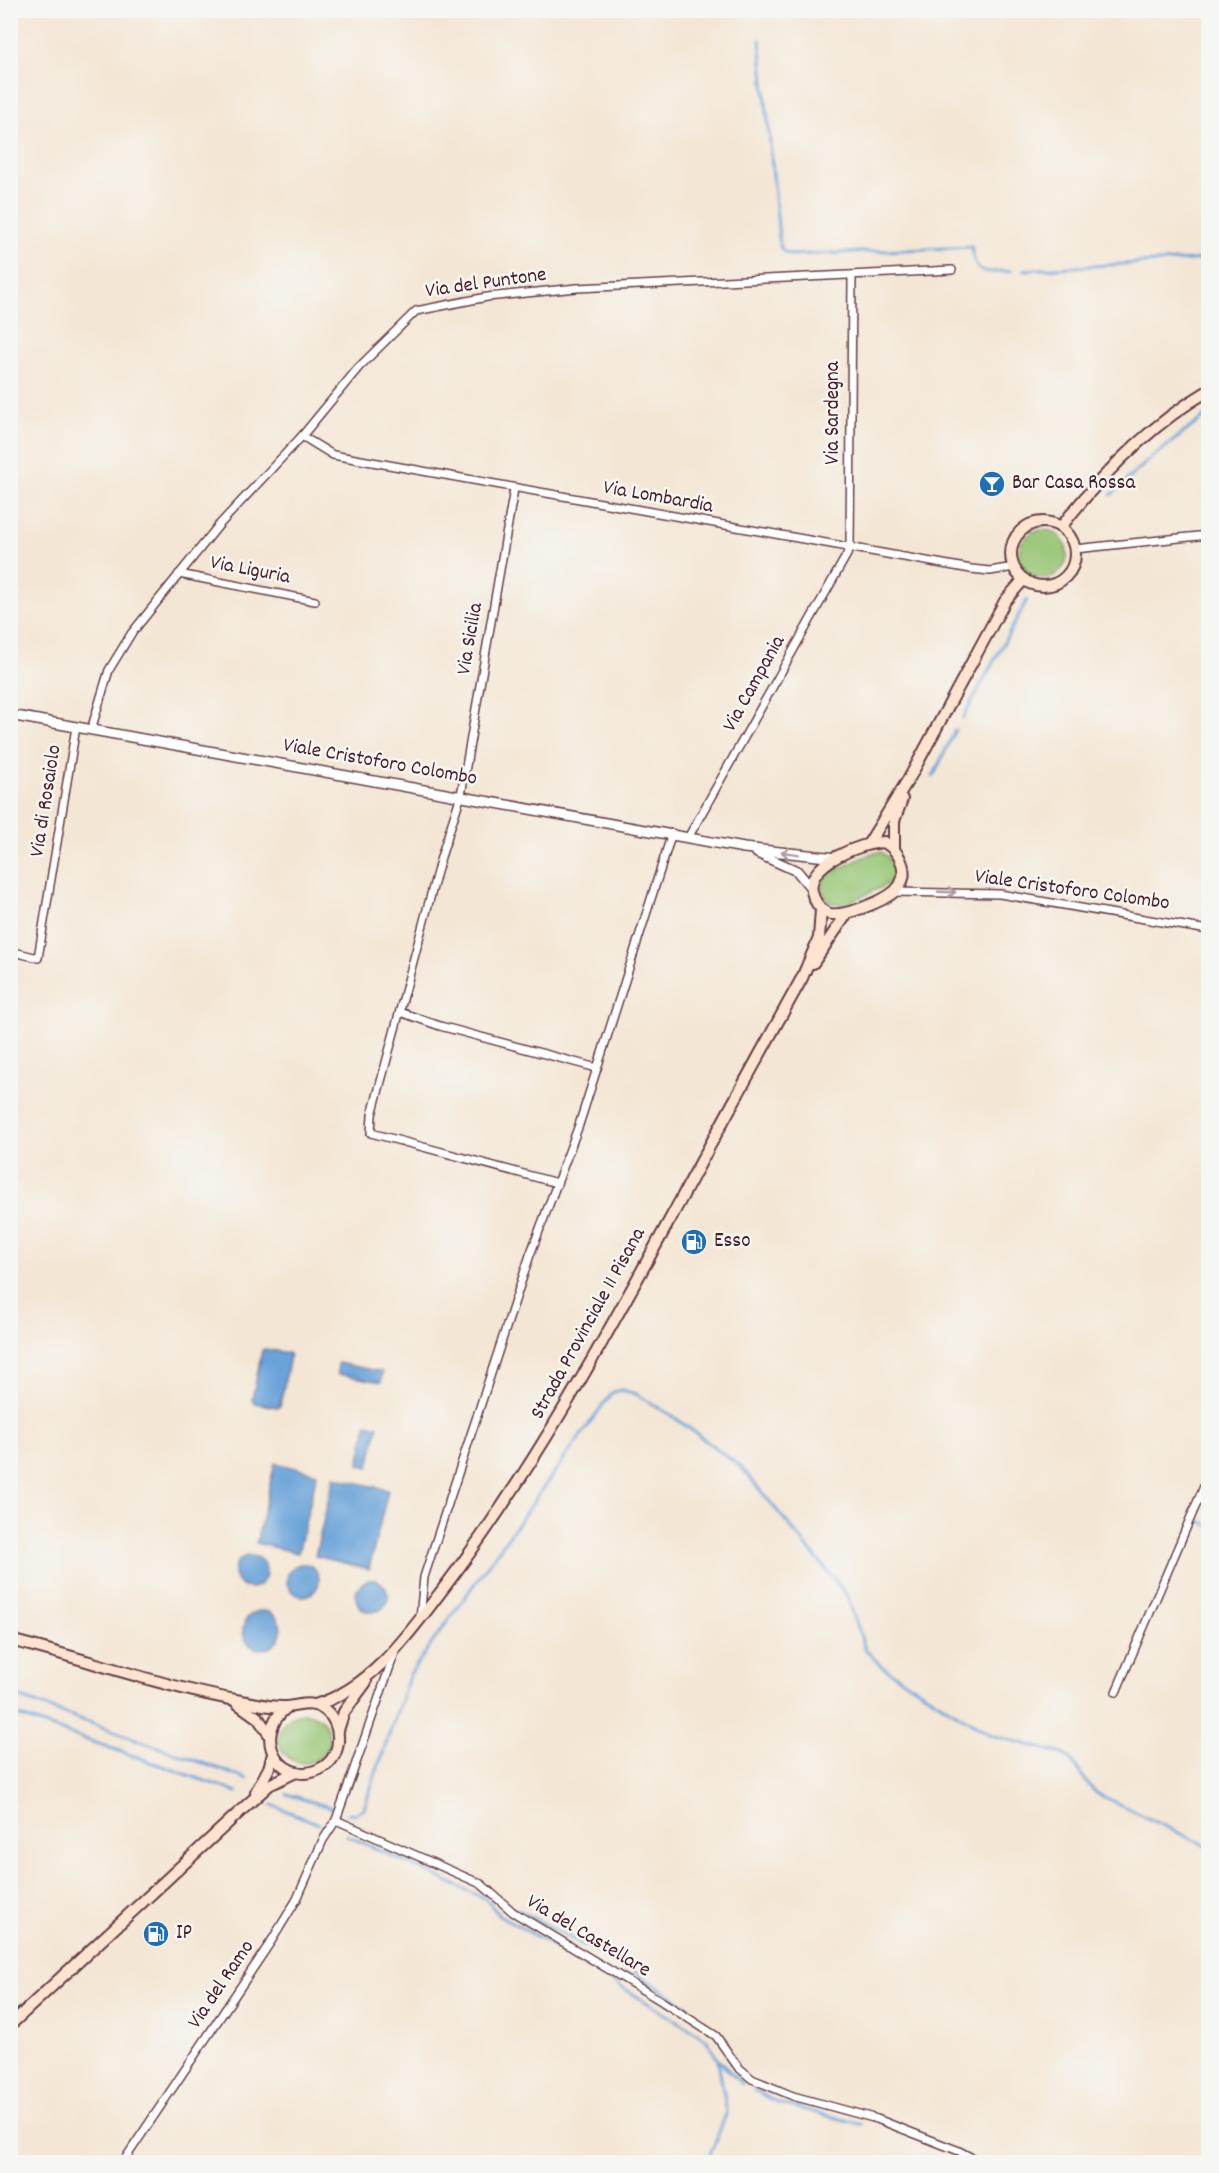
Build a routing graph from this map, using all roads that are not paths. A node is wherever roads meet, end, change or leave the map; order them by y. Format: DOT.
graph roads {
  1 [pos="952,270"];
  2 [pos="852,277"];
  3 [pos="1209,391"];
  4 [pos="302,436"];
  5 [pos="514,489"];
  6 [pos="1061,527"];
  7 [pos="1209,535"];
  8 [pos="850,549"];
  9 [pos="1075,549"];
  10 [pos="1014,567"];
  11 [pos="179,574"];
  12 [pos="1024,579"];
  13 [pos="315,601"];
  14 [pos="10,715"];
  15 [pos="76,727"];
  16 [pos="92,730"];
  17 [pos="911,775"];
  18 [pos="461,795"];
  19 [pos="672,833"];
  20 [pos="689,836"];
  21 [pos="870,843"];
  22 [pos="744,848"];
  23 [pos="894,848"];
  24 [pos="836,858"];
  25 [pos="811,888"];
  26 [pos="894,892"];
  27 [pos="821,909"];
  28 [pos="846,915"];
  29 [pos="1209,930"];
  30 [pos="10,951"];
  31 [pos="802,978"];
  32 [pos="400,1012"];
  33 [pos="597,1068"];
  34 [pos="557,1183"];
  35 [pos="1209,1477"];
  36 [pos="420,1619"];
  37 [pos="10,1641"];
  38 [pos="397,1647"];
  39 [pos="377,1668"];
  40 [pos="1116,1692"];
  41 [pos="229,1699"];
  42 [pos="315,1705"];
  43 [pos="287,1707"];
  44 [pos="338,1730"];
  45 [pos="269,1734"];
  46 [pos="273,1754"];
  47 [pos="296,1772"];
  48 [pos="247,1804"];
  49 [pos="336,1820"];
  50 [pos="10,2025"];
  51 [pos="123,2163"];
  52 [pos="980,2163"];
  1 -- 2 [label="street, Via del Puntone"];
  2 -- 4 [label="street, Via del Puntone"];
  2 -- 8 [label="street, Via Sardegna"];
  3 -- 6 [label="main road"];
  4 -- 5 [label="street, Via Lombardia"];
  4 -- 11 [label="street, Via del Puntone"];
  5 -- 8 [label="street, Via Lombardia"];
  5 -- 18 [label="street, Via Sicilia"];
  6 -- 9 [label="main road"];
  6 -- 10 [label="main road"];
  7 -- 9 [label="street"];
  8 -- 10 [label="street, Via Lombardia"];
  8 -- 20 [label="street, Via Campania"];
  9 -- 12 [label="main road"];
  10 -- 12 [label="main road"];
  11 -- 13 [label="street, Via Liguria"];
  11 -- 16 [label="street, Via del Puntone"];
  12 -- 17 [label="main road"];
  14 -- 15 [label="street, Viale Cristoforo Colombo"];
  15 -- 16 [label="street, Viale Cristoforo Colombo"];
  15 -- 30 [label="street, Via di Rosaiolo"];
  16 -- 18 [label="street, Viale Cristoforo Colombo"];
  17 -- 21 [label="main road"];
  17 -- 23 [label="main road"];
  18 -- 19 [label="street, Viale Cristoforo Colombo"];
  18 -- 32 [label="street, Via Sicilia"];
  19 -- 20 [label="street, Viale Cristoforo Colombo"];
  19 -- 33 [label="street"];
  20 -- 22 [label="street, Viale Cristoforo Colombo"];
  21 -- 23 [label="main road"];
  21 -- 24 [label="main road"];
  24 -- 22 [label="street, Viale Cristoforo Colombo, one-way"];
  22 -- 25 [label="street, Viale Cristoforo Colombo"];
  23 -- 26 [label="main road"];
  24 -- 25 [label="main road"];
  25 -- 27 [label="main road, Strada Provinciale 11 Pisana"];
  26 -- 28 [label="main road, Strada Provinciale 11 Pisana"];
  26 -- 29 [label="street, Viale Cristoforo Colombo, one-way"];
  27 -- 28 [label="main road"];
  27 -- 31 [label="main road, Strada Provinciale 11 Pisana"];
  28 -- 31 [label="main road, Strada Provinciale 11 Pisana"];
  31 -- 36 [label="main road, Strada Provinciale 11 Pisana"];
  32 -- 33 [label="street"];
  32 -- 34 [label="street, Via Sicilia"];
  33 -- 34 [label="street"];
  34 -- 36 [label="street"];
  35 -- 40 [label="street"];
  36 -- 38 [label="main road, Strada Provinciale 11 Pisana"];
  37 -- 41 [label="main road"];
  38 -- 39 [label="main road, Strada Provinciale 11 Pisana"];
  38 -- 49 [label="street"];
  39 -- 42 [label="main road, Strada Provinciale 11 Pisana"];
  39 -- 44 [label="main road, Strada Provinciale 11 Pisana"];
  41 -- 43 [label="main road"];
  41 -- 45 [label="main road"];
  42 -- 43 [label="main road"];
  42 -- 44 [label="main road"];
  43 -- 45 [label="main road"];
  44 -- 47 [label="main road"];
  45 -- 46 [label="main road"];
  46 -- 47 [label="main road"];
  46 -- 48 [label="main road"];
  47 -- 48 [label="main road"];
  48 -- 50 [label="main road"];
  49 -- 51 [label="street, Via del Ramo"];
  49 -- 52 [label="street, Via del Castellare"];
}
